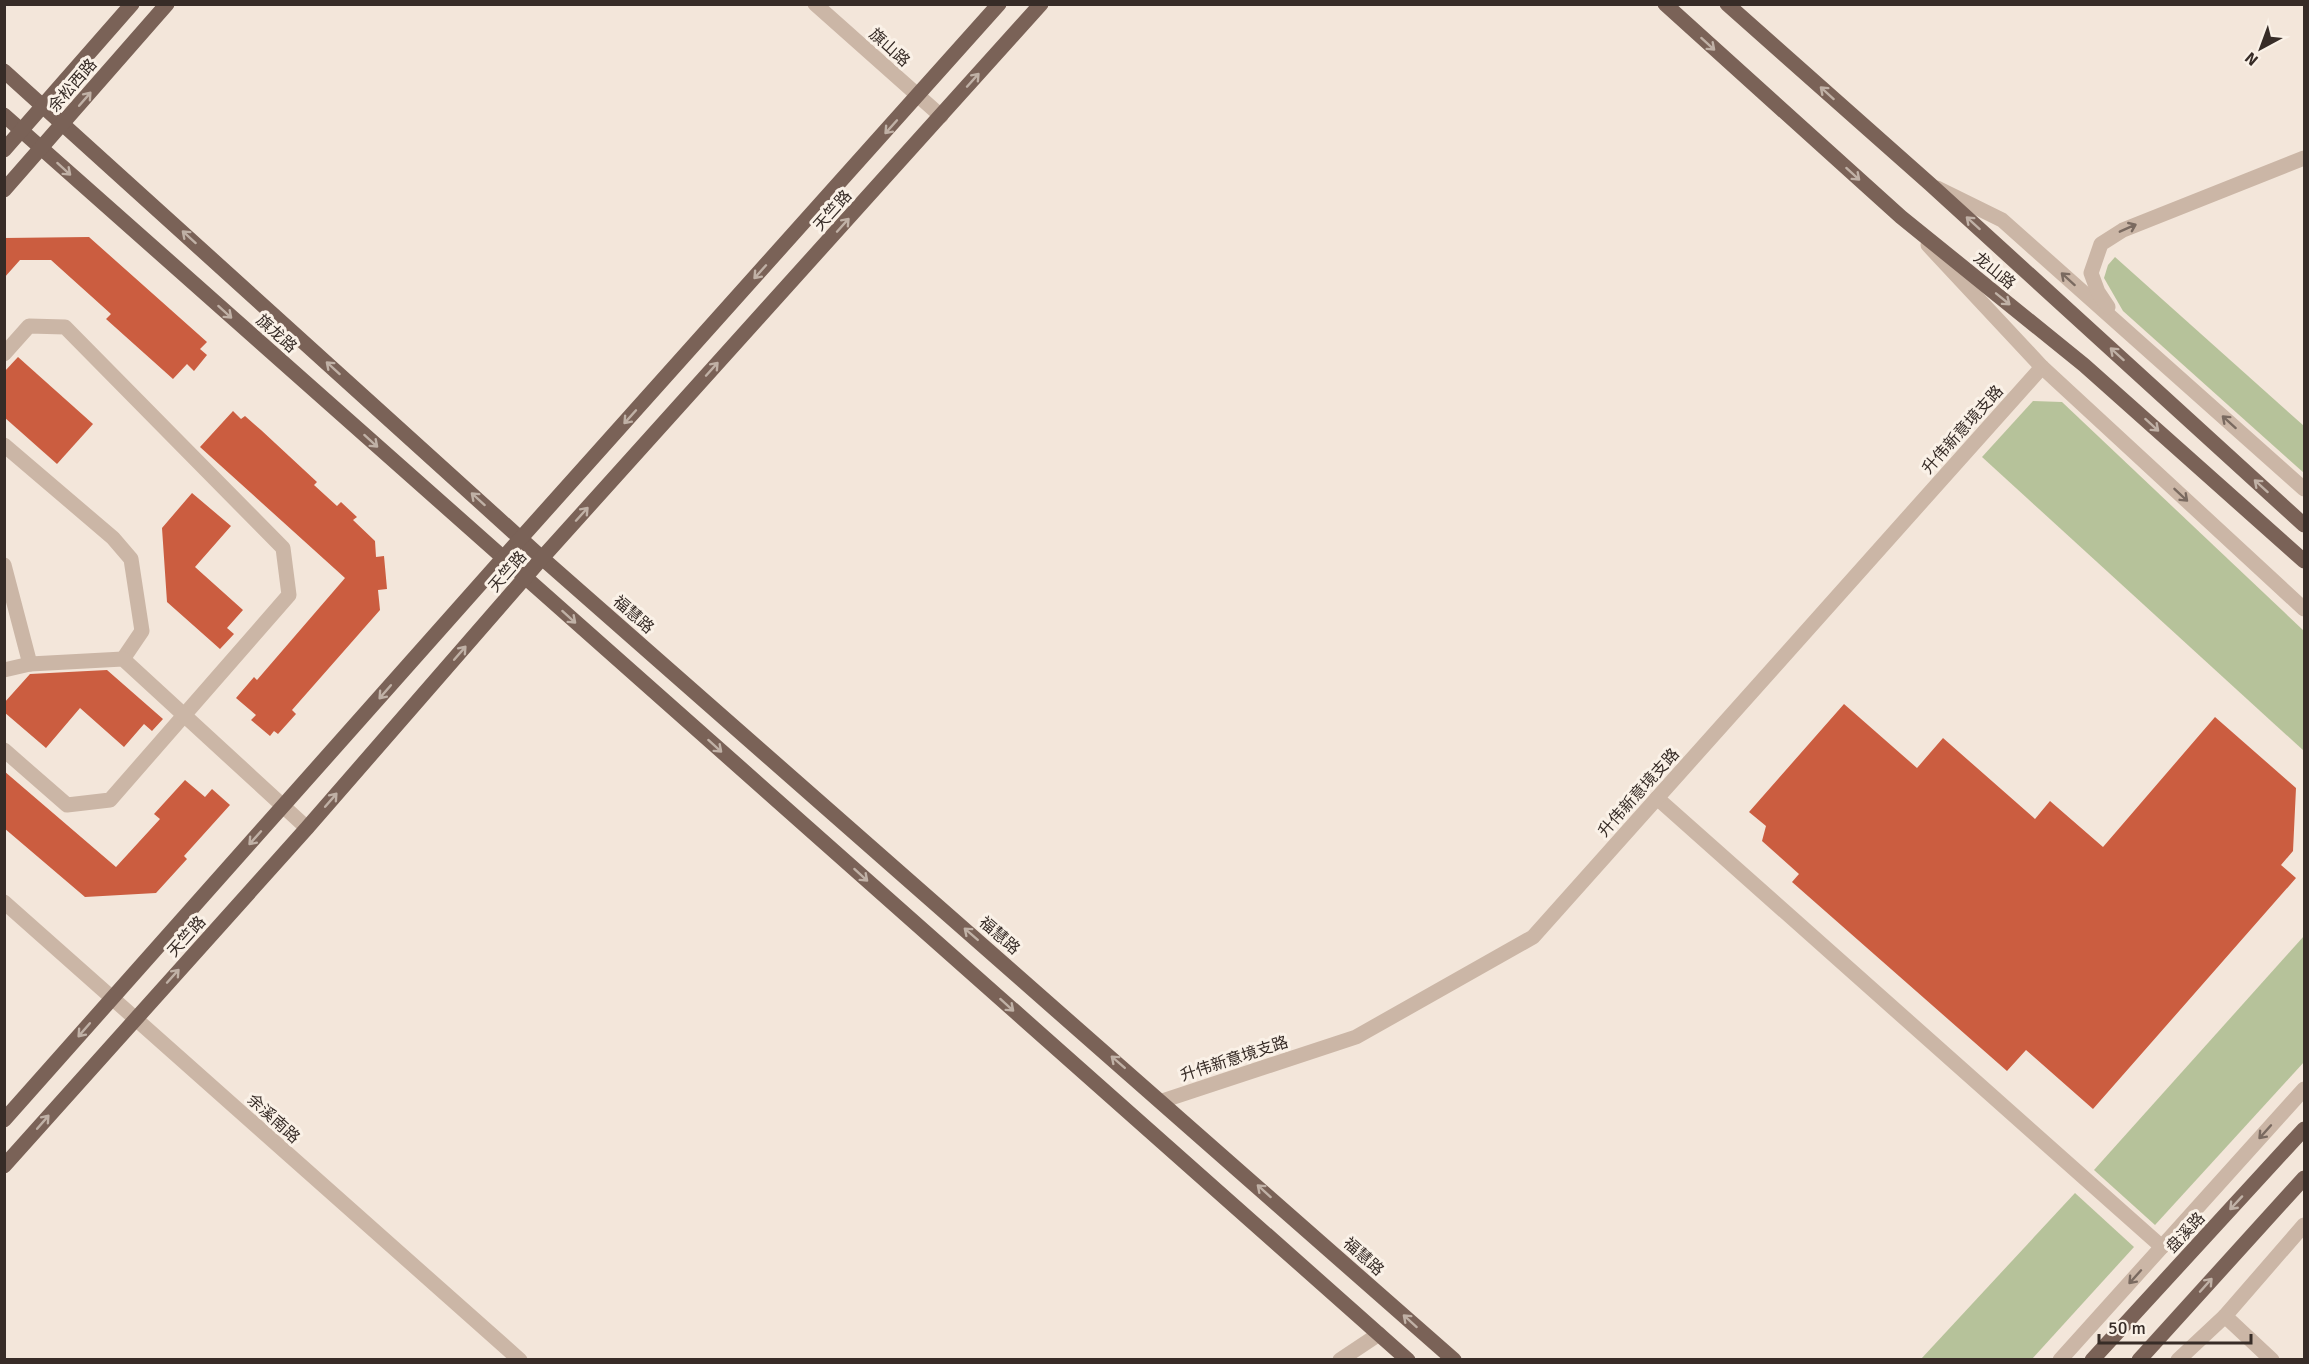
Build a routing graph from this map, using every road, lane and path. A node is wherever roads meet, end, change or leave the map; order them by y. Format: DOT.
graph roads {
  1 [pos="132,4"];
  2 [pos="167,4"];
  3 [pos="815,4"];
  4 [pos="999,4"];
  5 [pos="1041,4"];
  6 [pos="1665,4"];
  7 [pos="1727,4"];
  8 [pos="4,71"];
  9 [pos="918,96"];
  10 [pos="44,106"];
  11 [pos="4,116"];
  12 [pos="941,116"];
  13 [pos="63,123"];
  14 [pos="22,131"];
  15 [pos="41,148"];
  16 [pos="4,150"];
  17 [pos="2304,158"];
  18 [pos="1930,184"];
  19 [pos="4,190"];
  20 [pos="1901,217"];
  21 [pos="2120,325"];
  22 [pos="4,354"];
  23 [pos="2042,367"];
  24 [pos="4,445"];
  25 [pos="2304,489"];
  26 [pos="2304,525"];
  27 [pos="521,538"];
  28 [pos="503,558"];
  29 [pos="542,558"];
  30 [pos="2304,561"];
  31 [pos="4,565"];
  32 [pos="525,578"];
  33 [pos="2304,609"];
  34 [pos="123,659"];
  35 [pos="30,664"];
  36 [pos="4,670"];
  37 [pos="185,715"];
  38 [pos="4,750"];
  39 [pos="1657,798"];
  40 [pos="284,806"];
  41 [pos="308,828"];
  42 [pos="4,902"];
  43 [pos="112,998"];
  44 [pos="135,1018"];
  45 [pos="2304,1089"];
  46 [pos="1162,1101"];
  47 [pos="4,1120"];
  48 [pos="2304,1129"];
  49 [pos="4,1166"];
  50 [pos="2304,1178"];
  51 [pos="2304,1225"];
  52 [pos="2162,1247"];
  53 [pos="2225,1316"];
  54 [pos="1378,1334"];
  55 [pos="520,1359"];
  56 [pos="1340,1359"];
  57 [pos="1408,1359"];
  58 [pos="1454,1359"];
  59 [pos="2060,1359"];
  60 [pos="2092,1359"];
  61 [pos="2139,1359"];
  62 [pos="2178,1359"];
  63 [pos="2272,1359"];
  1 -- 10 [label="main road, 余松西路"];
  13 -- 2 [label="main road, 余松西路, one-way"];
  3 -- 9 [label="street, 旗山路"];
  4 -- 9 [label="main road, 天竺路"];
  12 -- 5 [label="main road, 天竺路, one-way"];
  6 -- 20 [label="main road, 龙山路, one-way"];
  18 -- 7 [label="main road, 龙山路, one-way"];
  8 -- 10 [label="main road, 福慧路"];
  9 -- 12 [label="street, 旗山路"];
  9 -- 27 [label="main road, 天竺路, one-way"];
  10 -- 13 [label="main road, 福慧路"];
  10 -- 14 [label="main road, 余松西路"];
  11 -- 14 [label="main road, 旗龙路"];
  29 -- 12 [label="main road, 天竺路, one-way"];
  13 -- 15 [label="main road, 余松西路"];
  27 -- 13 [label="main road, 福慧路, one-way"];
  14 -- 15 [label="main road, 旗龙路"];
  14 -- 16 [label="main road, 余松西路"];
  15 -- 19 [label="main road, 余松西路"];
  15 -- 28 [label="main road, 旗龙路, one-way"];
  21 -- 17 [label="street, one-way"];
  21 -- 18 [label="street, one-way"];
  26 -- 18 [label="main road, 龙山路, one-way"];
  20 -- 23 [label="street"];
  20 -- 30 [label="main road, 龙山路, one-way"];
  25 -- 21 [label="street, one-way"];
  22 -- 37 [label="street"];
  23 -- 33 [label="street, one-way"];
  23 -- 39 [label="street, 升伟新意境支路"];
  24 -- 34 [label="street"];
  27 -- 28 [label="main road, 天竺路"];
  27 -- 29 [label="main road, 福慧路"];
  28 -- 32 [label="main road, 旗龙路"];
  28 -- 40 [label="main road, 天竺路, one-way"];
  29 -- 32 [label="main road, 天竺路"];
  46 -- 29 [label="main road, 福慧路, one-way"];
  31 -- 35 [label="street"];
  41 -- 32 [label="main road, 天竺路, one-way"];
  32 -- 54 [label="main road, one-way"];
  34 -- 35 [label="street"];
  34 -- 37 [label="street"];
  35 -- 36 [label="street"];
  37 -- 38 [label="street"];
  37 -- 40 [label="street"];
  39 -- 46 [label="street, 升伟新意境支路"];
  39 -- 52 [label="street"];
  40 -- 41 [label="street"];
  40 -- 43 [label="main road, 天竺路, one-way"];
  44 -- 41 [label="main road, 天竺路, one-way"];
  42 -- 43 [label="street, 余溪南路"];
  43 -- 44 [label="street, 余溪南路"];
  43 -- 47 [label="main road, 天竺路, one-way"];
  49 -- 44 [label="main road, 天竺路, one-way"];
  44 -- 55 [label="street, 余溪南路"];
  45 -- 52 [label="street, one-way"];
  58 -- 46 [label="main road, 福慧路, one-way"];
  48 -- 60 [label="main road, 盘溪路, one-way"];
  61 -- 50 [label="main road, one-way"];
  51 -- 53 [label="street"];
  52 -- 59 [label="street, one-way"];
  53 -- 62 [label="street"];
  53 -- 63 [label="street"];
  54 -- 56 [label="street"];
  54 -- 57 [label="main road"];
}
